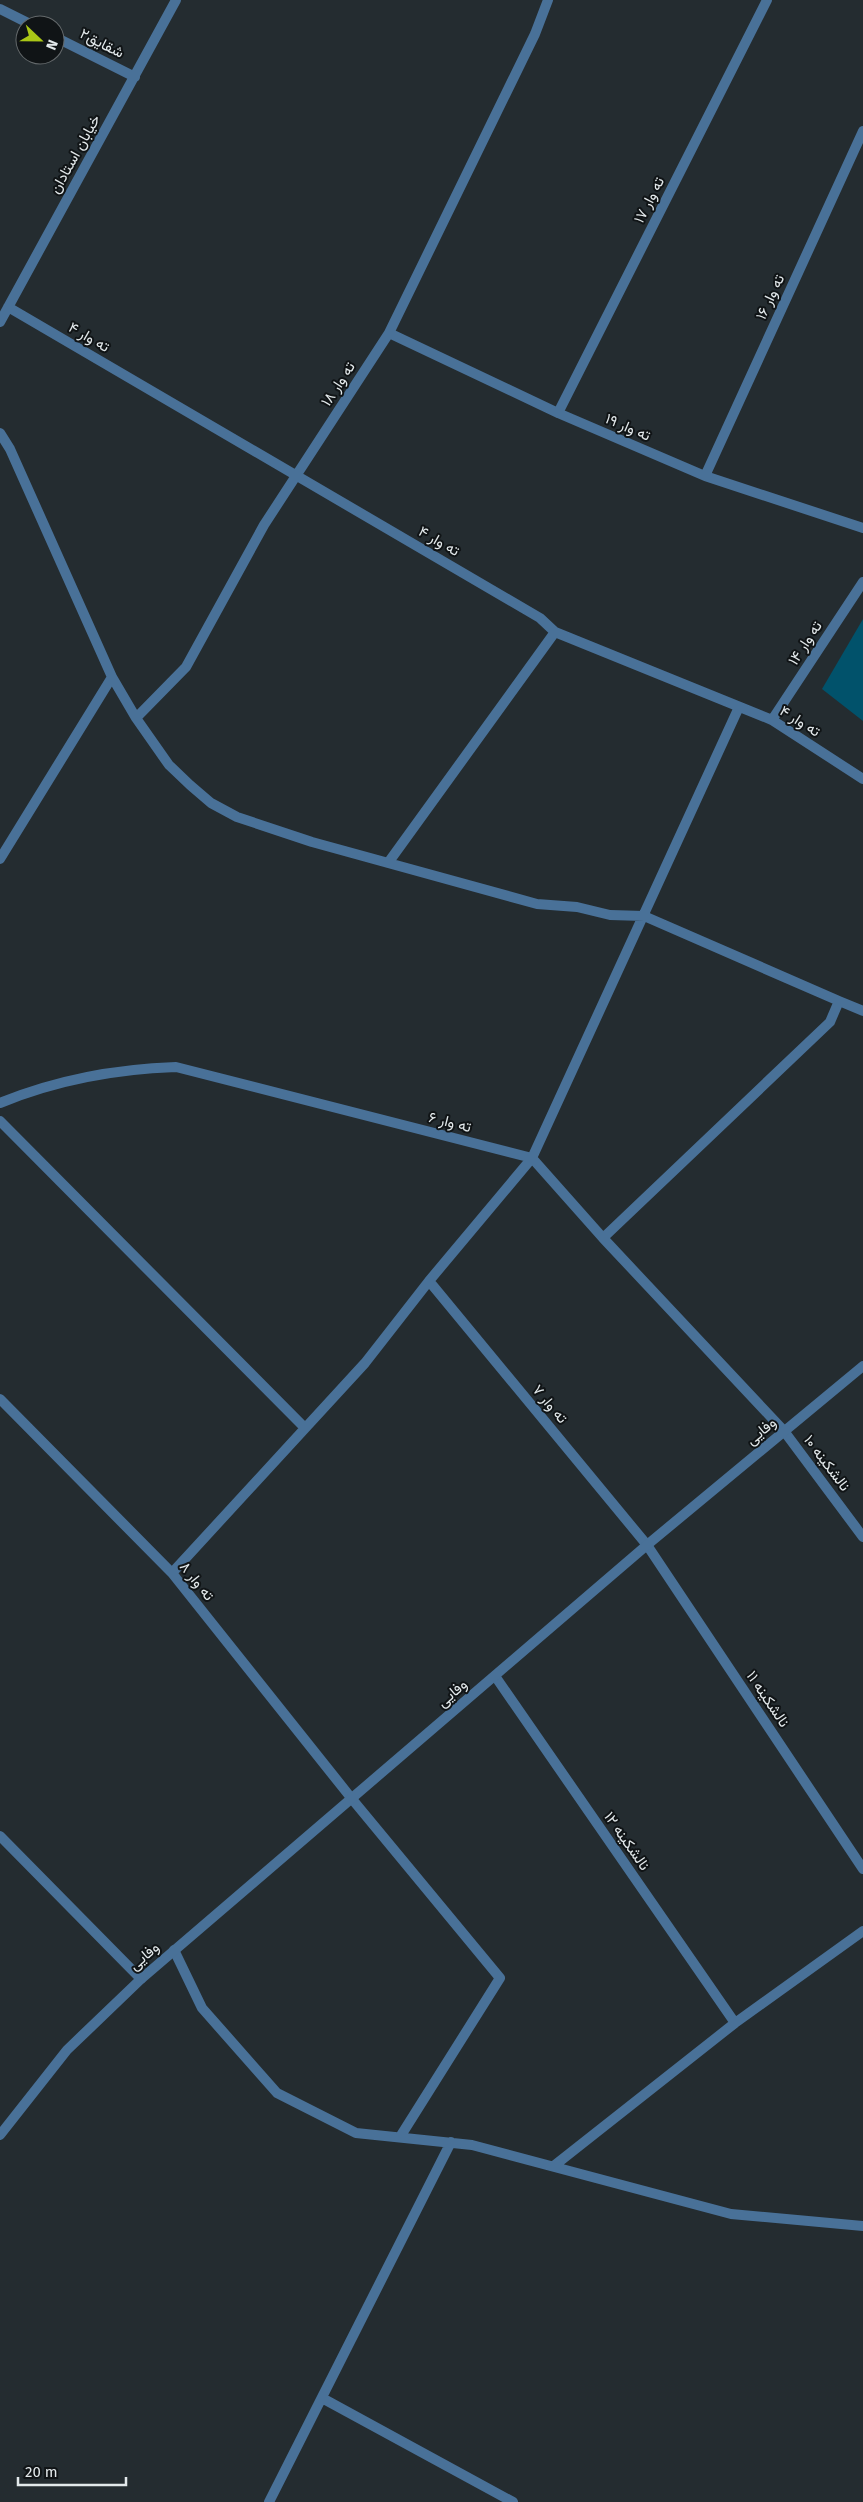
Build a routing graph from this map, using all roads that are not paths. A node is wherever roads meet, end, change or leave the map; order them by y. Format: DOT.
graph roads {
  1 [pos="176,0"];
  2 [pos="548,0"];
  3 [pos="767,0"];
  4 [pos="0,9"];
  5 [pos="15,16"];
  6 [pos="65,42"];
  7 [pos="134,77"];
  8 [pos="863,131"];
  9 [pos="8,307"];
  10 [pos="0,322"];
  11 [pos="388,333"];
  12 [pos="558,413"];
  13 [pos="0,433"];
  14 [pos="297,476"];
  15 [pos="705,476"];
  16 [pos="863,528"];
  17 [pos="863,582"];
  18 [pos="555,632"];
  19 [pos="112,678"];
  20 [pos="739,707"];
  21 [pos="136,718"];
  22 [pos="772,720"];
  23 [pos="863,778"];
  24 [pos="0,859"];
  25 [pos="388,863"];
  26 [pos="644,916"];
  27 [pos="839,1001"];
  28 [pos="863,1011"];
  29 [pos="0,1103"];
  30 [pos="0,1121"];
  31 [pos="532,1158"];
  32 [pos="603,1238"];
  33 [pos="429,1281"];
  34 [pos="863,1366"];
  35 [pos="1,1401"];
  36 [pos="305,1428"];
  37 [pos="784,1431"];
  38 [pos="863,1537"];
  39 [pos="647,1545"];
  40 [pos="172,1573"];
  41 [pos="495,1676"];
  42 [pos="352,1799"];
  43 [pos="0,1836"];
  44 [pos="863,1869"];
  45 [pos="863,1932"];
  46 [pos="174,1950"];
  47 [pos="141,1979"];
  48 [pos="735,2023"];
  49 [pos="0,2135"];
  50 [pos="400,2137"];
  51 [pos="451,2142"];
  52 [pos="555,2165"];
  53 [pos="863,2226"];
  54 [pos="322,2398"];
  55 [pos="269,2502"];
  56 [pos="513,2502"];
  1 -- 7 [label="street, خیابان استادان"];
  2 -- 11 [label="street, ته وار ۱۸"];
  3 -- 12 [label="street, ته وار ۱۷"];
  4 -- 5 [label="street"];
  6 -- 7 [label="street, شقایق۲"];
  7 -- 9 [label="street, خیابان استادان"];
  8 -- 15 [label="street, ته وار ۱۶"];
  9 -- 10 [label="street, خیابان استادان"];
  9 -- 14 [label="street, ته وار ۴"];
  11 -- 12 [label="street, ته وار ۱۹"];
  11 -- 14 [label="street, ته وار ۱۸"];
  12 -- 15 [label="street, ته وار ۱۹"];
  13 -- 19 [label="street"];
  14 -- 18 [label="street, ته وار ۴"];
  14 -- 21 [label="street, ته وار ۱۸"];
  15 -- 16 [label="street, ته وار ۱۹"];
  17 -- 22 [label="street, ته وار ۱۴"];
  18 -- 20 [label="street, ته وار ۴"];
  18 -- 25 [label="street"];
  19 -- 21 [label="street"];
  19 -- 24 [label="street"];
  20 -- 22 [label="street, ته وار ۴"];
  20 -- 26 [label="street"];
  21 -- 25 [label="street"];
  22 -- 23 [label="street, ته وار ۴"];
  25 -- 26 [label="street"];
  26 -- 27 [label="street"];
  26 -- 31 [label="street"];
  27 -- 28 [label="street"];
  27 -- 32 [label="street"];
  29 -- 31 [label="street, ته وار ۶"];
  30 -- 36 [label="street"];
  31 -- 32 [label="street"];
  31 -- 33 [label="street"];
  32 -- 37 [label="street"];
  33 -- 36 [label="street"];
  33 -- 39 [label="street, ته وار ۷"];
  34 -- 37 [label="street, وفایی"];
  35 -- 40 [label="street, ته وار ۸"];
  36 -- 40 [label="street"];
  37 -- 38 [label="street, نالشکینه ۱۰"];
  37 -- 39 [label="street, وفایی"];
  39 -- 41 [label="street, وفایی"];
  39 -- 44 [label="street, نالشکینه ۱۱"];
  40 -- 42 [label="street, ته وار ۸"];
  41 -- 42 [label="street, وفایی"];
  41 -- 48 [label="street, نالشکینه ۱۲"];
  42 -- 46 [label="street, وفایی"];
  42 -- 50 [label="street, ته وار ۸"];
  43 -- 47 [label="street"];
  45 -- 48 [label="street"];
  46 -- 47 [label="street, وفایی"];
  46 -- 50 [label="street"];
  47 -- 49 [label="street, وفایی"];
  48 -- 52 [label="street"];
  50 -- 51 [label="street"];
  51 -- 52 [label="street"];
  51 -- 54 [label="street"];
  52 -- 53 [label="street"];
  54 -- 55 [label="street"];
  54 -- 56 [label="street"];
}
